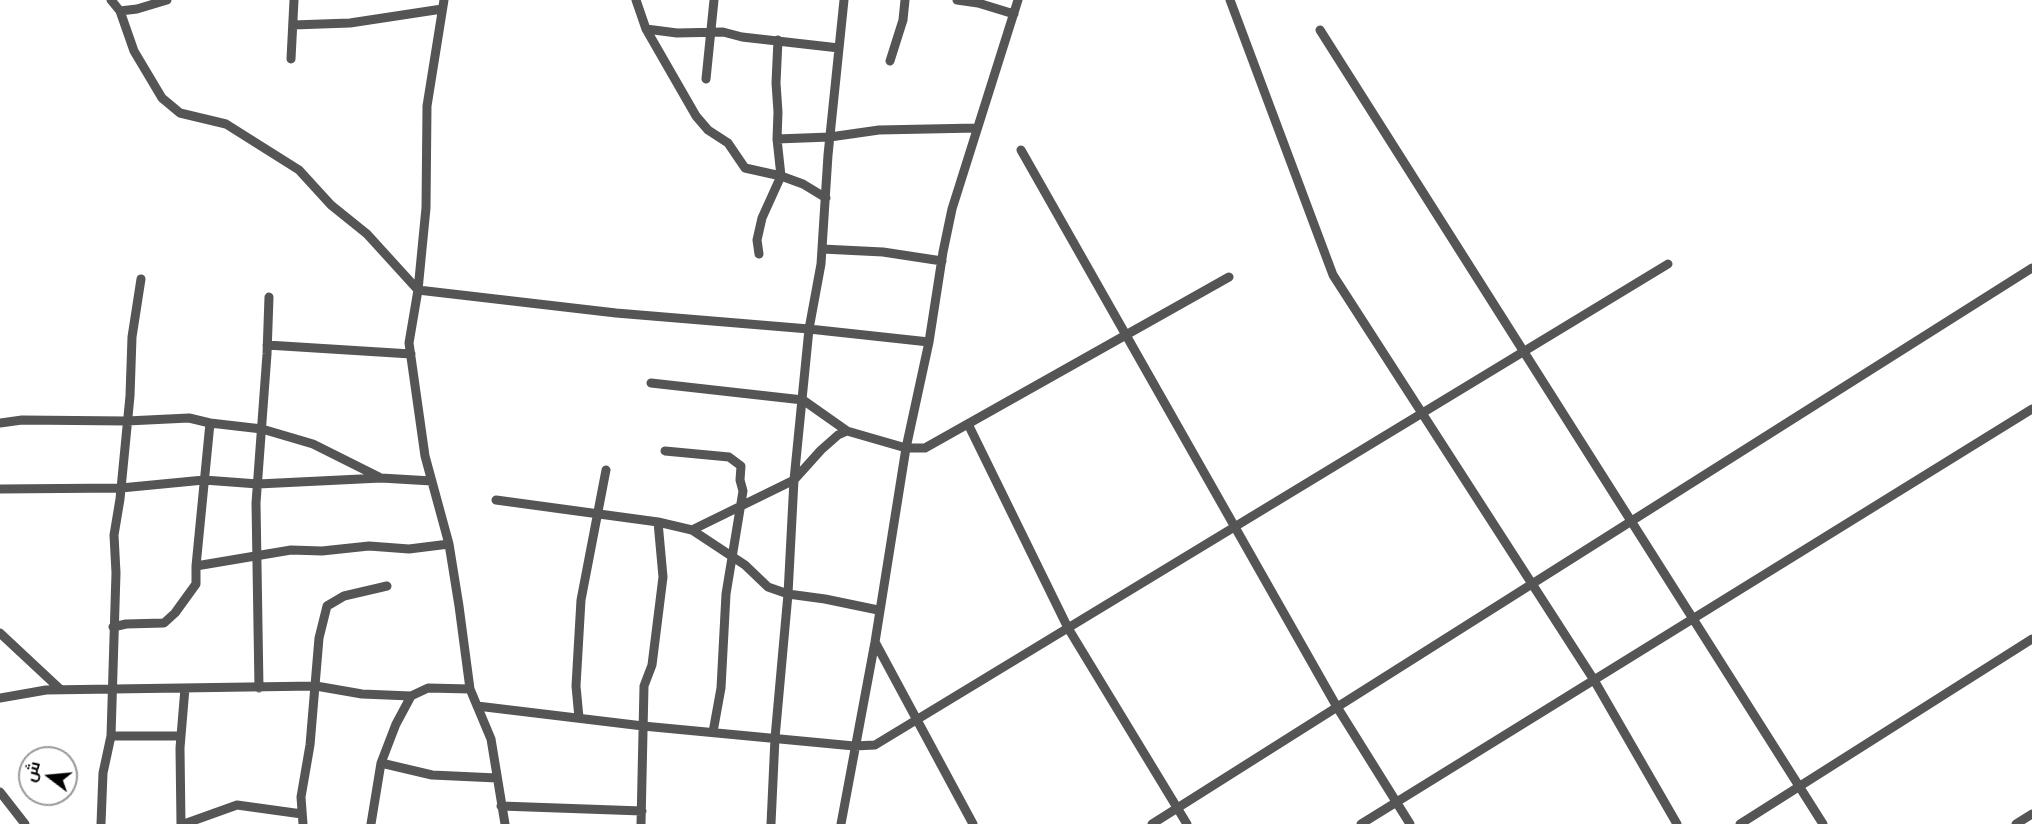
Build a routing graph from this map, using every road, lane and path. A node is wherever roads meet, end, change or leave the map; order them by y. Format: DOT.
graph roads {
  1 [pos="111,0"];
  2 [pos="167,0"];
  3 [pos="294,0"];
  4 [pos="636,0"];
  5 [pos="714,0"];
  6 [pos="844,0"];
  7 [pos="905,0"];
  8 [pos="957,0"];
  9 [pos="1018,0"];
  10 [pos="1230,0"];
  11 [pos="443,4"];
  12 [pos="120,11"];
  13 [pos="1014,14"];
  14 [pos="292,25"];
  15 [pos="646,29"];
  16 [pos="1320,30"];
  17 [pos="710,32"];
  18 [pos="778,40"];
  19 [pos="839,48"];
  20 [pos="291,59"];
  21 [pos="890,62"];
  22 [pos="706,79"];
  23 [pos="977,128"];
  24 [pos="830,137"];
  25 [pos="777,139"];
  26 [pos="1021,150"];
  27 [pos="781,176"];
  28 [pos="826,198"];
  29 [pos="822,249"];
  30 [pos="759,254"];
  31 [pos="942,261"];
  32 [pos="1668,264"];
  33 [pos="2032,268"];
  34 [pos="1229,277"];
  35 [pos="141,279"];
  36 [pos="418,290"];
  37 [pos="269,297"];
  38 [pos="809,329"];
  39 [pos="1126,336"];
  40 [pos="929,342"];
  41 [pos="267,345"];
  42 [pos="1524,352"];
  43 [pos="411,354"];
  44 [pos="651,383"];
  45 [pos="803,400"];
  46 [pos="2032,409"];
  47 [pos="1422,413"];
  48 [pos="127,421"];
  49 [pos="0,423"];
  50 [pos="210,423"];
  51 [pos="968,424"];
  52 [pos="262,429"];
  53 [pos="847,431"];
  54 [pos="906,448"];
  55 [pos="665,451"];
  56 [pos="606,470"];
  57 [pos="381,478"];
  58 [pos="204,480"];
  59 [pos="794,480"];
  60 [pos="432,481"];
  61 [pos="258,484"];
  62 [pos="121,488"];
  63 [pos="0,489"];
  64 [pos="496,500"];
  65 [pos="739,508"];
  66 [pos="597,513"];
  67 [pos="1631,521"];
  68 [pos="658,522"];
  69 [pos="1235,527"];
  70 [pos="692,530"];
  71 [pos="449,544"];
  72 [pos="731,555"];
  73 [pos="257,556"];
  74 [pos="196,566"];
  75 [pos="1532,584"];
  76 [pos="387,586"];
  77 [pos="788,594"];
  78 [pos="879,610"];
  79 [pos="1693,619"];
  80 [pos="113,627"];
  81 [pos="1068,628"];
  82 [pos="0,633"];
  83 [pos="2032,639"];
  84 [pos="875,642"];
  85 [pos="1594,680"];
  86 [pos="316,686"];
  87 [pos="111,688"];
  88 [pos="185,688"];
  89 [pos="259,688"];
  90 [pos="470,689"];
  91 [pos="61,690"];
  92 [pos="411,696"];
  93 [pos="0,698"];
  94 [pos="477,706"];
  95 [pos="1337,707"];
  96 [pos="579,718"];
  97 [pos="917,720"];
  98 [pos="643,726"];
  99 [pos="713,732"];
  100 [pos="111,736"];
  101 [pos="181,736"];
  102 [pos="775,738"];
  103 [pos="854,746"];
  104 [pos="381,763"];
  105 [pos="497,778"];
  106 [pos="1799,787"];
  107 [pos="0,792"];
  108 [pos="1396,802"];
  109 [pos="501,806"];
  110 [pos="1177,808"];
  111 [pos="642,811"];
  112 [pos="2032,814"];
  113 [pos="303,819"];
  114 [pos="25,824"];
  115 [pos="101,824"];
  116 [pos="182,824"];
  117 [pos="371,824"];
  118 [pos="504,824"];
  119 [pos="641,824"];
  120 [pos="771,824"];
  121 [pos="841,824"];
  122 [pos="973,824"];
  123 [pos="1152,824"];
  124 [pos="1187,824"];
  125 [pos="1361,824"];
  126 [pos="1410,824"];
  127 [pos="1677,824"];
  128 [pos="1740,824"];
  129 [pos="1823,824"];
  130 [pos="2016,824"];
  1 -- 12 [label="street"];
  2 -- 12 [label="street"];
  3 -- 14 [label="street"];
  4 -- 15 [label="street"];
  5 -- 17 [label="street"];
  6 -- 19 [label="street"];
  7 -- 21 [label="street"];
  8 -- 13 [label="street"];
  9 -- 13 [label="street"];
  10 -- 47 [label="street"];
  11 -- 14 [label="street"];
  11 -- 36 [label="street"];
  12 -- 36 [label="street"];
  13 -- 23 [label="street"];
  14 -- 20 [label="street"];
  15 -- 17 [label="street"];
  15 -- 27 [label="street"];
  16 -- 42 [label="street"];
  17 -- 18 [label="street"];
  17 -- 22 [label="street"];
  18 -- 19 [label="street"];
  18 -- 25 [label="street"];
  19 -- 24 [label="street"];
  23 -- 24 [label="street"];
  23 -- 31 [label="street"];
  24 -- 25 [label="street"];
  24 -- 28 [label="street"];
  25 -- 27 [label="street"];
  26 -- 39 [label="street"];
  27 -- 28 [label="street"];
  27 -- 30 [label="street"];
  28 -- 29 [label="street"];
  29 -- 31 [label="street"];
  29 -- 38 [label="street"];
  31 -- 40 [label="street"];
  32 -- 42 [label="street"];
  33 -- 67 [label="street"];
  34 -- 39 [label="street"];
  35 -- 48 [label="street"];
  36 -- 38 [label="street"];
  36 -- 43 [label="street"];
  37 -- 41 [label="street"];
  38 -- 40 [label="street"];
  38 -- 45 [label="street"];
  39 -- 51 [label="street"];
  39 -- 69 [label="street"];
  40 -- 54 [label="street"];
  41 -- 43 [label="street"];
  41 -- 52 [label="street"];
  42 -- 47 [label="street"];
  42 -- 67 [label="street"];
  43 -- 60 [label="street"];
  44 -- 45 [label="street"];
  45 -- 53 [label="street"];
  45 -- 59 [label="street"];
  46 -- 79 [label="street"];
  47 -- 69 [label="street"];
  47 -- 75 [label="street"];
  48 -- 49 [label="street"];
  48 -- 50 [label="street"];
  48 -- 62 [label="street"];
  50 -- 52 [label="street"];
  50 -- 58 [label="street"];
  51 -- 54 [label="street"];
  51 -- 81 [label="street"];
  52 -- 57 [label="street"];
  52 -- 61 [label="street"];
  53 -- 54 [label="street"];
  53 -- 59 [label="street"];
  54 -- 78 [label="street"];
  55 -- 65 [label="street"];
  56 -- 66 [label="street"];
  57 -- 60 [label="street"];
  57 -- 61 [label="street"];
  58 -- 61 [label="street"];
  58 -- 62 [label="street"];
  58 -- 74 [label="street"];
  59 -- 65 [label="street"];
  59 -- 77 [label="street"];
  60 -- 71 [label="street"];
  61 -- 73 [label="street"];
  62 -- 63 [label="street"];
  62 -- 80 [label="street"];
  64 -- 66 [label="street"];
  65 -- 70 [label="street"];
  65 -- 72 [label="street"];
  66 -- 68 [label="street"];
  66 -- 96 [label="street"];
  67 -- 75 [label="street"];
  67 -- 79 [label="street"];
  68 -- 70 [label="street"];
  68 -- 98 [label="street"];
  69 -- 81 [label="street"];
  69 -- 95 [label="street"];
  70 -- 72 [label="street"];
  71 -- 73 [label="street"];
  71 -- 90 [label="street"];
  72 -- 77 [label="street"];
  72 -- 99 [label="street"];
  73 -- 74 [label="street"];
  73 -- 89 [label="street"];
  74 -- 80 [label="street"];
  75 -- 85 [label="street"];
  75 -- 95 [label="street"];
  76 -- 86 [label="street"];
  77 -- 78 [label="street"];
  77 -- 102 [label="street"];
  78 -- 84 [label="street"];
  79 -- 85 [label="street"];
  79 -- 106 [label="street"];
  80 -- 87 [label="street"];
  81 -- 97 [label="street"];
  81 -- 110 [label="street"];
  82 -- 91 [label="street"];
  83 -- 106 [label="street"];
  84 -- 97 [label="street"];
  84 -- 103 [label="street"];
  85 -- 108 [label="street"];
  85 -- 127 [label="street"];
  86 -- 89 [label="street"];
  86 -- 92 [label="street"];
  86 -- 113 [label="street"];
  87 -- 88 [label="street"];
  87 -- 91 [label="street"];
  87 -- 100 [label="street"];
  88 -- 89 [label="street"];
  88 -- 101 [label="street"];
  90 -- 92 [label="street"];
  90 -- 94 [label="street"];
  91 -- 93 [label="street"];
  92 -- 104 [label="street"];
  94 -- 96 [label="street"];
  94 -- 105 [label="street"];
  95 -- 108 [label="street"];
  95 -- 110 [label="street"];
  96 -- 98 [label="street"];
  97 -- 103 [label="street"];
  97 -- 122 [label="street"];
  98 -- 99 [label="street"];
  98 -- 111 [label="street"];
  99 -- 102 [label="street"];
  100 -- 101 [label="street"];
  100 -- 115 [label="street"];
  101 -- 116 [label="street"];
  102 -- 103 [label="street"];
  102 -- 120 [label="street"];
  103 -- 121 [label="street"];
  104 -- 105 [label="street"];
  104 -- 117 [label="street"];
  105 -- 109 [label="street"];
  106 -- 128 [label="street"];
  106 -- 129 [label="street"];
  107 -- 114 [label="street"];
  108 -- 125 [label="street"];
  108 -- 126 [label="street"];
  109 -- 111 [label="street"];
  109 -- 118 [label="street"];
  110 -- 123 [label="street"];
  110 -- 124 [label="street"];
  111 -- 119 [label="street"];
  112 -- 130 [label="street"];
  113 -- 116 [label="street"];
}
